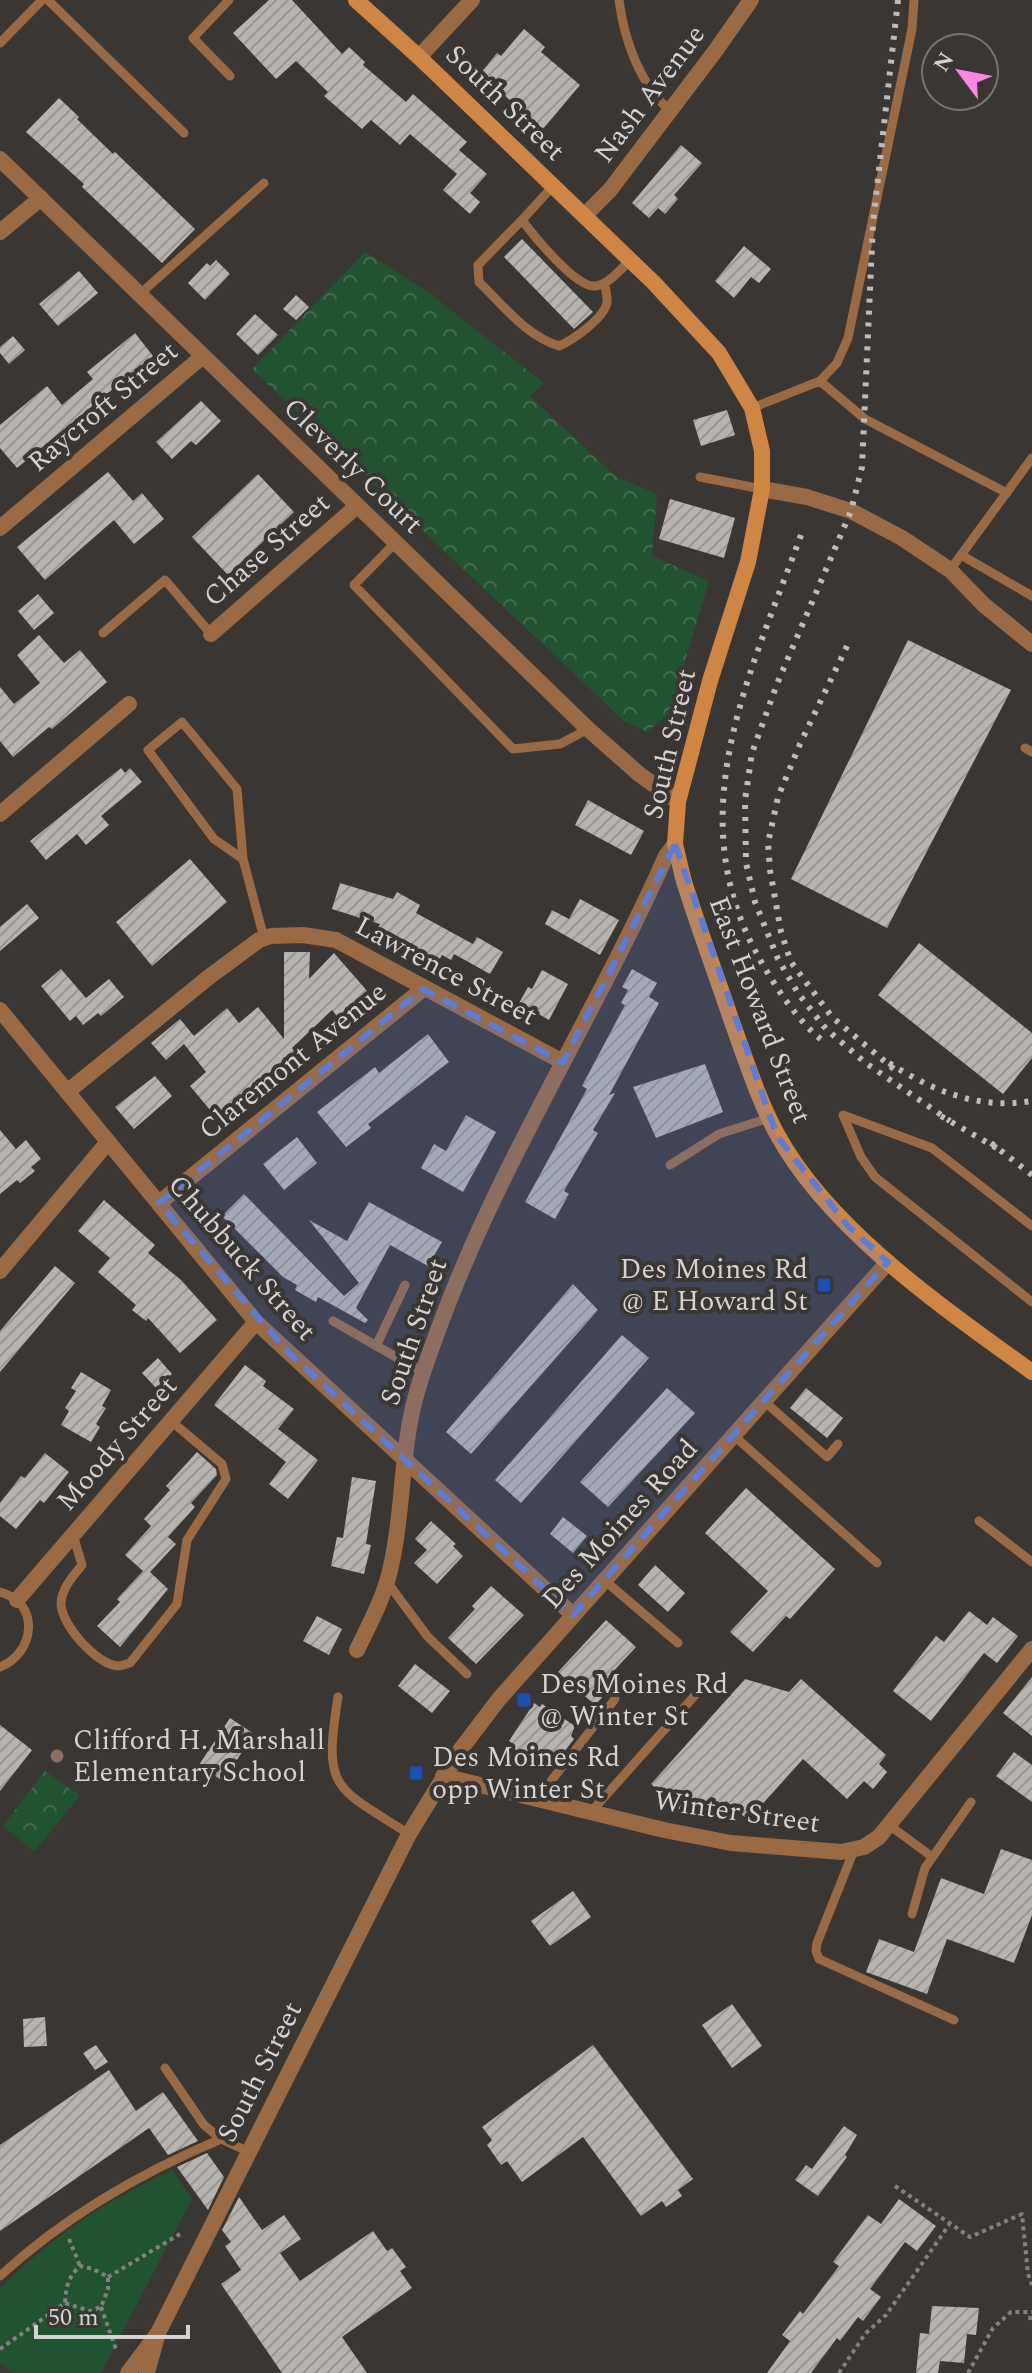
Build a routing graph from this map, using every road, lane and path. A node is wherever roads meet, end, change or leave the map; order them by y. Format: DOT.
graph roads {
  1 [pos="42,0"];
  2 [pos="48,0"];
  3 [pos="229,0"];
  4 [pos="356,0"];
  5 [pos="472,0"];
  6 [pos="619,0"];
  7 [pos="751,0"];
  8 [pos="914,0"];
  9 [pos="0,43"];
  10 [pos="419,57"];
  11 [pos="230,76"];
  12 [pos="670,111"];
  13 [pos="184,133"];
  14 [pos="0,159"];
  15 [pos="264,183"];
  16 [pos="554,185"];
  17 [pos="41,198"];
  18 [pos="585,215"];
  19 [pos="522,220"];
  20 [pos="0,232"];
  21 [pos="631,260"];
  22 [pos="605,283"];
  23 [pos="140,294"];
  24 [pos="203,356"];
  25 [pos="820,381"];
  26 [pos="752,408"];
  27 [pos="1032,458"];
  28 [pos="700,477"];
  29 [pos="762,489"];
  30 [pos="1007,493"];
  31 [pos="357,506"];
  32 [pos="0,528"];
  33 [pos="395,543"];
  34 [pos="961,555"];
  35 [pos="950,570"];
  36 [pos="1030,591"];
  37 [pos="103,633"];
  38 [pos="211,634"];
  39 [pos="1032,644"];
  40 [pos="129,704"];
  41 [pos="588,729"];
  42 [pos="678,802"];
  43 [pos="0,814"];
  44 [pos="675,844"];
  45 [pos="243,859"];
  46 [pos="264,938"];
  47 [pos="423,989"];
  48 [pos="1,1013"];
  49 [pos="563,1062"];
  50 [pos="67,1092"];
  51 [pos="769,1118"];
  52 [pos="108,1142"];
  53 [pos="670,1165"];
  54 [pos="159,1203"];
  55 [pos="1032,1226"];
  56 [pos="888,1262"];
  57 [pos="0,1271"];
  58 [pos="405,1285"];
  59 [pos="1032,1302"];
  60 [pos="333,1321"];
  61 [pos="256,1322"];
  62 [pos="376,1346"];
  63 [pos="1032,1372"];
  64 [pos="424,1373"];
  65 [pos="764,1401"];
  66 [pos="171,1421"];
  67 [pos="733,1435"];
  68 [pos="838,1444"];
  69 [pos="405,1458"];
  70 [pos="979,1521"];
  71 [pos="73,1535"];
  72 [pos="1032,1562"];
  73 [pos="877,1563"];
  74 [pos="604,1580"];
  75 [pos="387,1582"];
  76 [pos="0,1592"];
  77 [pos="17,1600"];
  78 [pos="573,1615"];
  79 [pos="678,1643"];
  80 [pos="1032,1649"];
  81 [pos="357,1650"];
  82 [pos="0,1667"];
  83 [pos="467,1674"];
  84 [pos="705,1684"];
  85 [pos="338,1697"];
  86 [pos="615,1699"];
  87 [pos="443,1776"];
  88 [pos="537,1799"];
  89 [pos="971,1802"];
  90 [pos="591,1812"];
  91 [pos="889,1825"];
  92 [pos="409,1834"];
  93 [pos="854,1849"];
  94 [pos="931,1856"];
  95 [pos="912,1914"];
  96 [pos="954,2020"];
  97 [pos="165,2068"];
  98 [pos="221,2139"];
  99 [pos="249,2152"];
  100 [pos="895,2186"];
  101 [pos="63,2224"];
  102 [pos="949,2225"];
  103 [pos="180,2234"];
  104 [pos="80,2266"];
  105 [pos="0,2276"];
  106 [pos="108,2277"];
  107 [pos="1032,2285"];
  108 [pos="65,2303"];
  109 [pos="101,2307"];
  110 [pos="1032,2312"];
  111 [pos="1030,2320"];
  112 [pos="158,2333"];
  113 [pos="0,2349"];
  114 [pos="117,2352"];
  115 [pos="128,2373"];
  116 [pos="147,2373"];
  117 [pos="839,2373"];
  118 [pos="968,2373"];
  1 -- 9 [label="lane"];
  2 -- 13 [label="lane"];
  3 -- 11 [label="lane"];
  4 -- 10 [label="main road, South Street"];
  5 -- 10 [label="street"];
  6 -- 12 [label="lane"];
  7 -- 12 [label="street, Nash Avenue"];
  8 -- 25 [label="lane"];
  10 -- 16 [label="main road, South Street"];
  12 -- 18 [label="street, Nash Avenue"];
  14 -- 17 [label="street, Cleverly Court"];
  15 -- 23 [label="lane"];
  16 -- 18 [label="main road, South Street"];
  16 -- 19 [label="lane"];
  17 -- 20 [label="street"];
  17 -- 23 [label="street, Cleverly Court"];
  18 -- 21 [label="main road, South Street"];
  19 -- 22 [label="lane"];
  19 -- 22 [label="lane"];
  21 -- 22 [label="lane"];
  21 -- 26 [label="main road, South Street"];
  23 -- 24 [label="street, Cleverly Court"];
  24 -- 31 [label="street, Cleverly Court"];
  24 -- 32 [label="street, Raycroft Street"];
  25 -- 26 [label="lane"];
  25 -- 30 [label="lane"];
  26 -- 29 [label="main road, South Street"];
  27 -- 30 [label="lane"];
  28 -- 29 [label="lane"];
  29 -- 35 [label="street"];
  29 -- 42 [label="main road, South Street"];
  30 -- 34 [label="lane"];
  31 -- 33 [label="street, Cleverly Court"];
  31 -- 38 [label="street, Chase Street"];
  33 -- 41 [label="street, Cleverly Court"];
  33 -- 41 [label="lane"];
  34 -- 35 [label="lane"];
  34 -- 36 [label="lane"];
  35 -- 39 [label="street"];
  37 -- 38 [label="lane"];
  40 -- 43 [label="street"];
  41 -- 42 [label="street, Cleverly Court"];
  42 -- 44 [label="main road, South Street"];
  44 -- 49 [label="street, South Street"];
  44 -- 51 [label="main road, East Howard Street"];
  45 -- 45 [label="lane"];
  45 -- 46 [label="lane"];
  46 -- 47 [label="street, Lawrence Street"];
  46 -- 50 [label="street"];
  47 -- 49 [label="street, Lawrence Street"];
  47 -- 54 [label="street, Claremont Avenue"];
  48 -- 50 [label="street, Chubbuck Street"];
  49 -- 64 [label="street, South Street"];
  50 -- 52 [label="street, Chubbuck Street"];
  51 -- 53 [label="lane"];
  51 -- 56 [label="main road, East Howard Street"];
  52 -- 54 [label="street, Chubbuck Street"];
  52 -- 57 [label="street"];
  54 -- 61 [label="street, Chubbuck Street"];
  55 -- 59 [label="lane"];
  56 -- 63 [label="main road, East Howard Street"];
  56 -- 65 [label="street, Des Moines Road"];
  58 -- 62 [label="lane"];
  60 -- 62 [label="lane"];
  61 -- 66 [label="street, Moody Street"];
  61 -- 69 [label="street, Chubbuck Street"];
  62 -- 64 [label="lane"];
  64 -- 69 [label="street, South Street"];
  65 -- 67 [label="street, Des Moines Road"];
  65 -- 68 [label="lane"];
  66 -- 71 [label="street, Moody Street"];
  66 -- 71 [label="lane"];
  67 -- 73 [label="lane"];
  67 -- 74 [label="street, Des Moines Road"];
  69 -- 75 [label="street, South Street"];
  69 -- 78 [label="street, Chubbuck Street"];
  70 -- 72 [label="lane"];
  71 -- 77 [label="street, Moody Street"];
  74 -- 78 [label="street, Des Moines Road"];
  74 -- 79 [label="lane"];
  75 -- 81 [label="street, South Street"];
  75 -- 83 [label="lane"];
  76 -- 77 [label="lane"];
  77 -- 82 [label="lane"];
  78 -- 87 [label="street, Des Moines Road"];
  80 -- 91 [label="street, Winter Street"];
  84 -- 90 [label="lane"];
  85 -- 92 [label="lane"];
  86 -- 88 [label="lane"];
  87 -- 88 [label="street, Winter Street"];
  87 -- 92 [label="street, Des Moines Road"];
  88 -- 90 [label="street, Winter Street"];
  89 -- 94 [label="lane"];
  90 -- 93 [label="street, Winter Street"];
  91 -- 93 [label="street, Winter Street"];
  91 -- 94 [label="lane"];
  92 -- 99 [label="street, South Street"];
  93 -- 96 [label="lane"];
  94 -- 95 [label="lane"];
  97 -- 98 [label="lane"];
  98 -- 99 [label="lane"];
  98 -- 101 [label="lane"];
  99 -- 112 [label="street, South Street"];
  100 -- 102 [label="path"];
  101 -- 104 [label="path"];
  101 -- 105 [label="lane"];
  102 -- 107 [label="path"];
  102 -- 117 [label="path"];
  103 -- 106 [label="path"];
  104 -- 106 [label="path"];
  104 -- 108 [label="path"];
  106 -- 109 [label="path"];
  108 -- 109 [label="path"];
  108 -- 113 [label="path"];
  109 -- 114 [label="path"];
  110 -- 111 [label="path"];
  110 -- 118 [label="path"];
  112 -- 115 [label="street, South Street"];
  112 -- 116 [label="street, South Street"];
}
